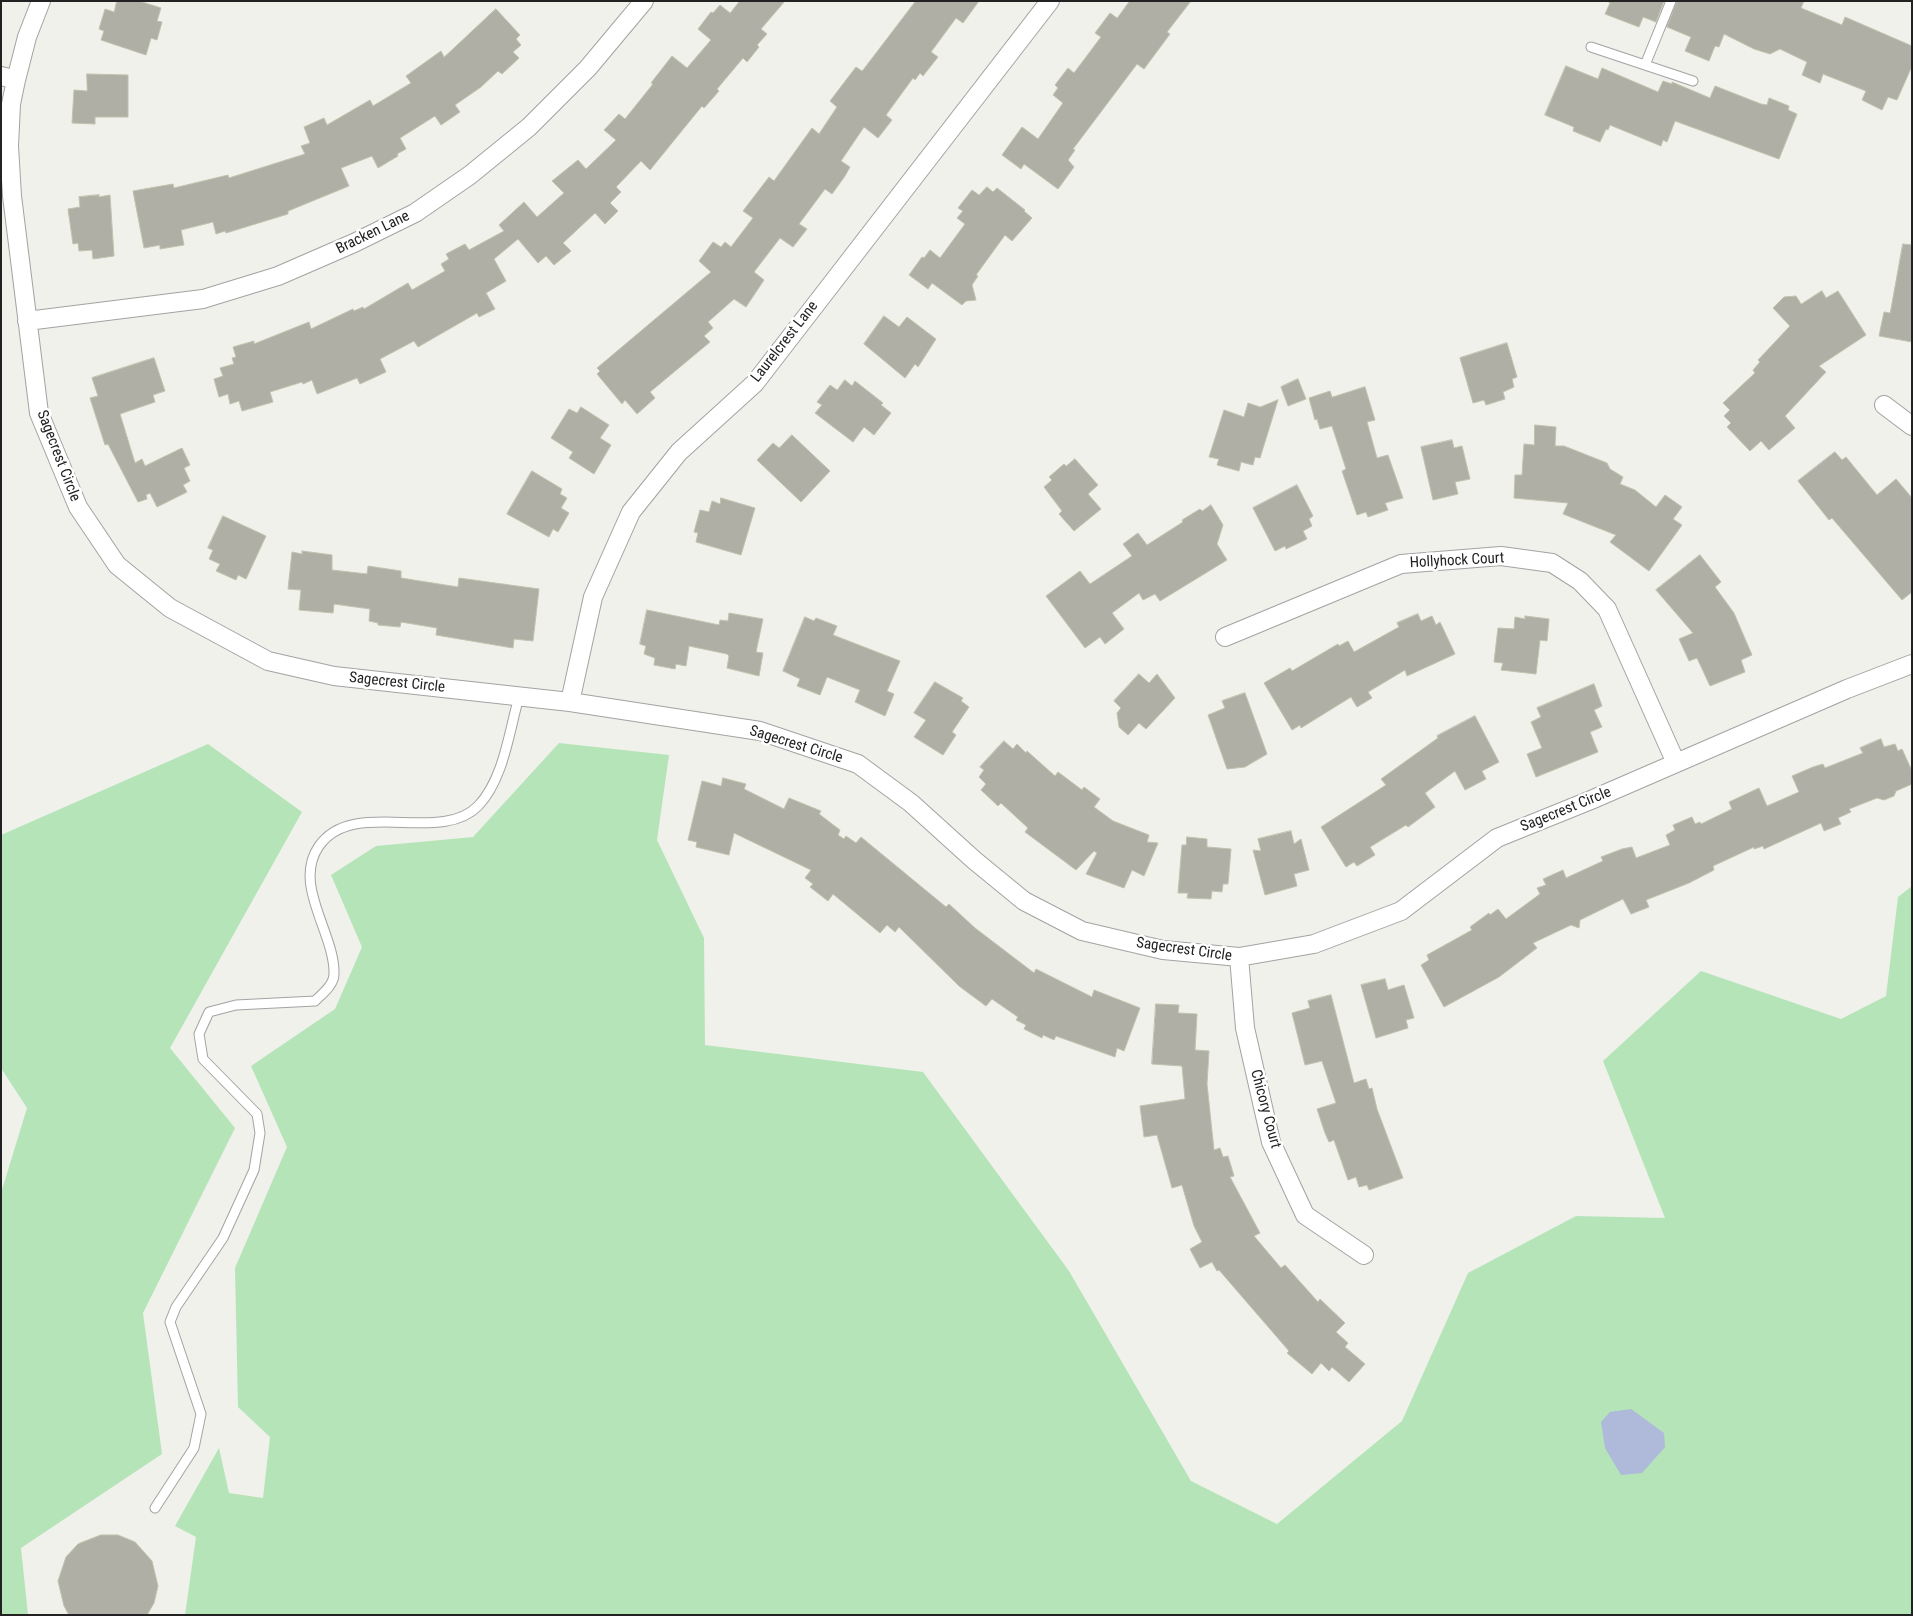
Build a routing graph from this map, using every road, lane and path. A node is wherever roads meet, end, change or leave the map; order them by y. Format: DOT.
graph roads {
  1 [pos="41,1"];
  2 [pos="644,1"];
  3 [pos="1050,1"];
  4 [pos="1671,1"];
  5 [pos="1591,47"];
  6 [pos="1645,65"];
  7 [pos="9,78"];
  8 [pos="1693,81"];
  9 [pos="6,103"];
  10 [pos="27,321"];
  11 [pos="1884,405"];
  12 [pos="1912,426"];
  13 [pos="1225,637"];
  14 [pos="1912,664"];
  15 [pos="519,696"];
  16 [pos="570,702"];
  17 [pos="1676,763"];
  18 [pos="1239,957"];
  19 [pos="1364,1255"];
  20 [pos="155,1508"];
  1 -- 7 [label="street, Sagecrest Circle"];
  2 -- 10 [label="street, Bracken Lane"];
  3 -- 16 [label="street, Laurelcrest Lane"];
  4 -- 6 [label="lane"];
  5 -- 6 [label="lane"];
  6 -- 8 [label="lane"];
  7 -- 9 [label="street, Sagecrest Circle"];
  9 -- 10 [label="street, Sagecrest Circle"];
  10 -- 15 [label="street, Sagecrest Circle"];
  11 -- 12 [label="street"];
  13 -- 17 [label="street, Hollyhock Court"];
  14 -- 17 [label="street, Sagecrest Circle"];
  15 -- 16 [label="street, Sagecrest Circle"];
  15 -- 20 [label="lane"];
  16 -- 18 [label="street, Sagecrest Circle"];
  17 -- 18 [label="street, Sagecrest Circle"];
  18 -- 19 [label="street, Chicory Court"];
}
